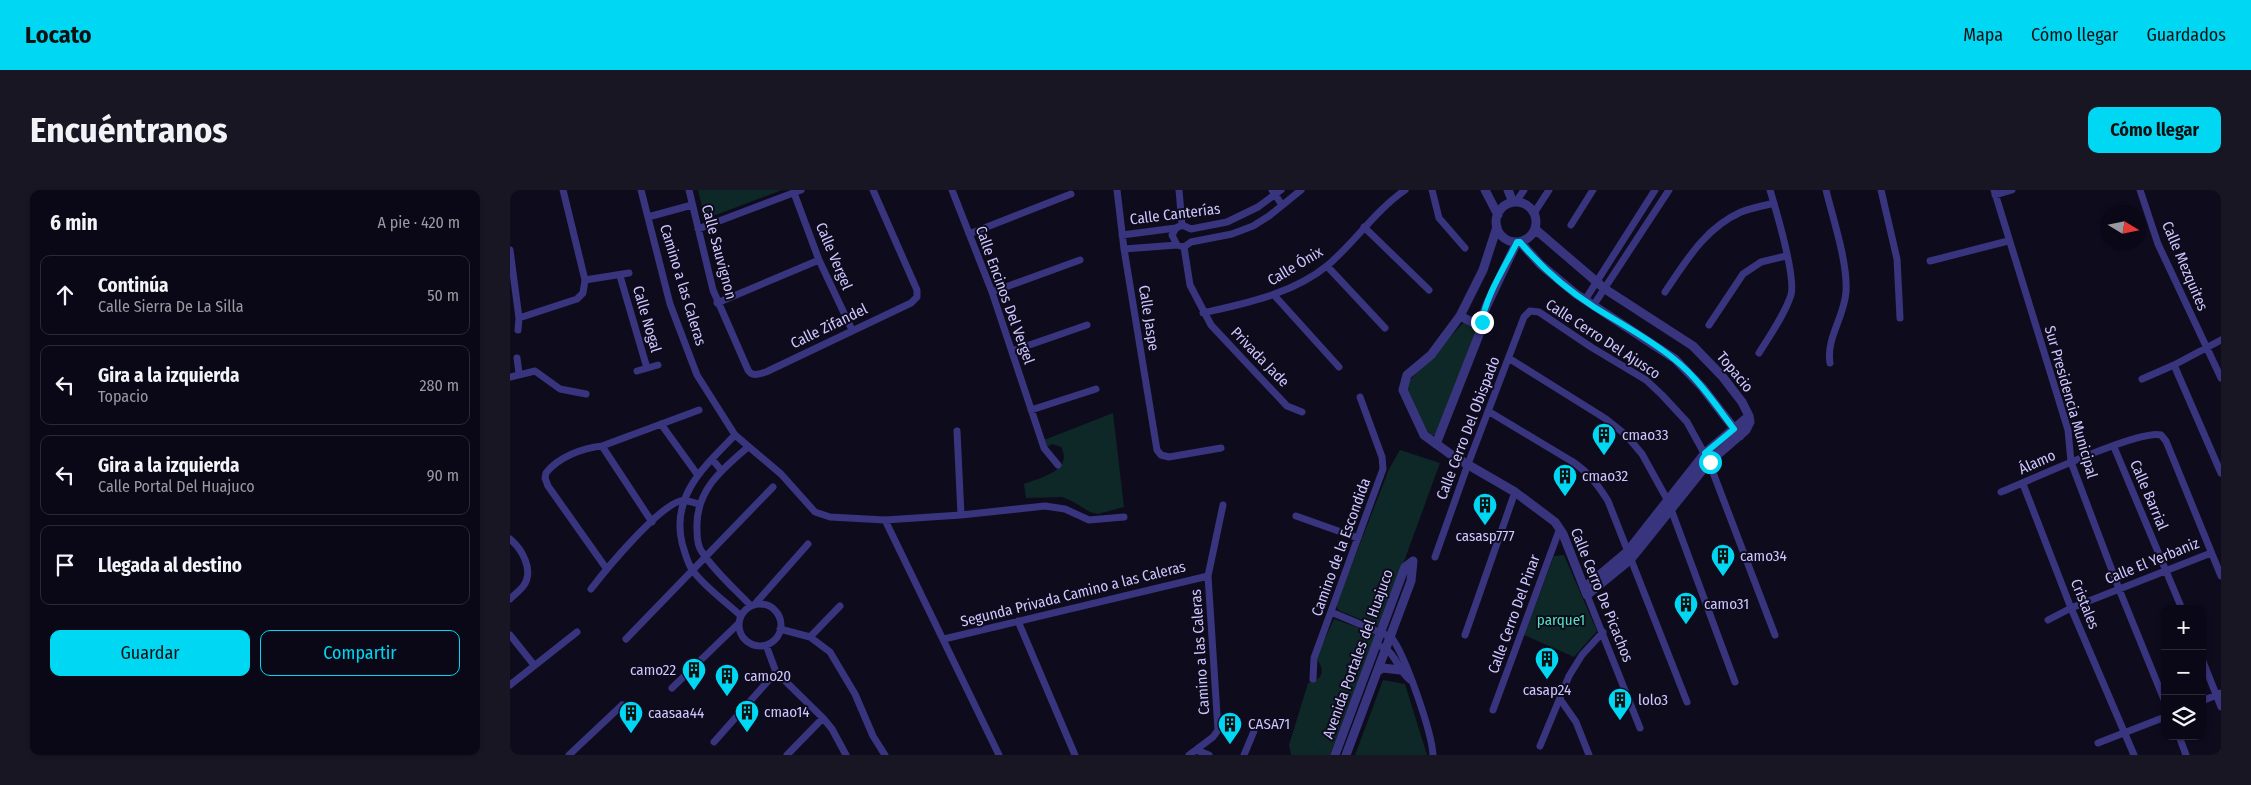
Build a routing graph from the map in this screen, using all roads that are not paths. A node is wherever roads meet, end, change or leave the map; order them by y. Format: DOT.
graph roads {
  1 [pos="563,190"];
  2 [pos="641,190"];
  3 [pos="689,190"];
  4 [pos="873,190"];
  5 [pos="952,190"];
  6 [pos="1117,190"];
  7 [pos="1179,190"];
  8 [pos="1301,190"];
  9 [pos="1405,190"];
  10 [pos="1432,190"];
  11 [pos="1486,190"];
  12 [pos="1508,190"];
  13 [pos="1524,190"];
  14 [pos="1549,190"];
  15 [pos="1593,190"];
  16 [pos="1655,190"];
  17 [pos="1669,190"];
  18 [pos="1770,190"];
  19 [pos="1826,190"];
  20 [pos="1881,190"];
  21 [pos="2012,190"];
  22 [pos="2140,190"];
  23 [pos="797,192"];
  24 [pos="1276,192"];
  25 [pos="1995,192"];
  26 [pos="1071,194"];
  27 [pos="1514,202"];
  28 [pos="1774,203"];
  29 [pos="692,205"];
  30 [pos="1282,205"];
  31 [pos="1534,213"];
  32 [pos="1498,215"];
  33 [pos="648,217"];
  34 [pos="1571,225"];
  35 [pos="1179,227"];
  36 [pos="1364,227"];
  37 [pos="1497,227"];
  38 [pos="698,229"];
  39 [pos="1191,229"];
  40 [pos="1535,229"];
  41 [pos="968,234"];
  42 [pos="1122,234"];
  43 [pos="2008,241"];
  44 [pos="1192,242"];
  45 [pos="1518,242"];
  46 [pos="1180,246"];
  47 [pos="1465,248"];
  48 [pos="1124,249"];
  49 [pos="510,250"];
  50 [pos="1614,253"];
  51 [pos="1786,256"];
  52 [pos="1623,259"];
  53 [pos="819,260"];
  54 [pos="1080,260"];
  55 [pos="1930,261"];
  56 [pos="1327,266"];
  57 [pos="1483,270"];
  58 [pos="511,271"];
  59 [pos="629,273"];
  60 [pos="620,276"];
  61 [pos="1499,279"];
  62 [pos="585,280"];
  63 [pos="1596,282"];
  64 [pos="1605,288"];
  65 [pos="1429,290"];
  66 [pos="992,292"];
  67 [pos="1665,292"];
  68 [pos="1274,295"];
  69 [pos="1470,298"];
  70 [pos="1585,300"];
  71 [pos="717,303"];
  72 [pos="1487,305"];
  73 [pos="1592,306"];
  74 [pos="1530,311"];
  75 [pos="1203,313"];
  76 [pos="1460,316"];
  77 [pos="520,318"];
  78 [pos="1900,318"];
  79 [pos="1087,325"];
  80 [pos="1709,325"];
  81 [pos="1482,327"];
  82 [pos="1385,328"];
  83 [pos="518,330"];
  84 [pos="852,330"];
  85 [pos="2221,340"];
  86 [pos="2206,347"];
  87 [pos="1012,351"];
  88 [pos="1759,353"];
  89 [pos="517,358"];
  90 [pos="1510,358"];
  91 [pos="1830,363"];
  92 [pos="658,365"];
  93 [pos="2174,365"];
  94 [pos="1339,367"];
  95 [pos="647,368"];
  96 [pos="637,371"];
  97 [pos="519,373"];
  98 [pos="751,374"];
  99 [pos="510,377"];
  100 [pos="2221,378"];
  101 [pos="2142,379"];
  102 [pos="1096,389"];
  103 [pos="586,394"];
  104 [pos="1360,397"];
  105 [pos="699,410"];
  106 [pos="1031,410"];
  107 [pos="1488,411"];
  108 [pos="1302,412"];
  109 [pos="661,424"];
  110 [pos="957,431"];
  111 [pos="1737,432"];
  112 [pos="735,435"];
  113 [pos="1436,444"];
  114 [pos="602,446"];
  115 [pos="748,446"];
  116 [pos="2114,447"];
  117 [pos="1221,448"];
  118 [pos="1705,453"];
  119 [pos="712,458"];
  120 [pos="1710,462"];
  121 [pos="2071,462"];
  122 [pos="1058,464"];
  123 [pos="1468,464"];
  124 [pos="721,470"];
  125 [pos="2221,472"];
  126 [pos="697,474"];
  127 [pos="2023,484"];
  128 [pos="773,487"];
  129 [pos="1515,492"];
  130 [pos="2001,492"];
  131 [pos="684,500"];
  132 [pos="1668,501"];
  133 [pos="699,504"];
  134 [pos="1223,505"];
  135 [pos="1671,512"];
  136 [pos="961,515"];
  137 [pos="1296,516"];
  138 [pos="1124,517"];
  139 [pos="885,520"];
  140 [pos="652,522"];
  141 [pos="1560,528"];
  142 [pos="1358,538"];
  143 [pos="510,539"];
  144 [pos="808,544"];
  145 [pos="2211,552"];
  146 [pos="1629,555"];
  147 [pos="706,557"];
  148 [pos="1436,557"];
  149 [pos="606,568"];
  150 [pos="2166,570"];
  151 [pos="693,571"];
  152 [pos="1208,576"];
  153 [pos="2221,576"];
  154 [pos="590,588"];
  155 [pos="2119,589"];
  156 [pos="1585,591"];
  157 [pos="510,599"];
  158 [pos="2180,605"];
  159 [pos="752,606"];
  160 [pos="840,606"];
  161 [pos="2072,608"];
  162 [pos="1331,612"];
  163 [pos="740,619"];
  164 [pos="1018,620"];
  165 [pos="2048,620"];
  166 [pos="780,629"];
  167 [pos="577,632"];
  168 [pos="1602,632"];
  169 [pos="1381,633"];
  170 [pos="510,635"];
  171 [pos="1466,635"];
  172 [pos="1775,635"];
  173 [pos="810,637"];
  174 [pos="1391,637"];
  175 [pos="626,639"];
  176 [pos="944,640"];
  177 [pos="1377,645"];
  178 [pos="766,646"];
  179 [pos="1386,649"];
  180 [pos="534,665"];
  181 [pos="2206,667"];
  182 [pos="1378,670"];
  183 [pos="1400,670"];
  184 [pos="776,672"];
  185 [pos="1313,679"];
  186 [pos="1411,680"];
  187 [pos="1735,682"];
  188 [pos="510,685"];
  189 [pos="672,688"];
  190 [pos="2219,694"];
  191 [pos="2162,695"];
  192 [pos="1560,699"];
  193 [pos="2206,699"];
  194 [pos="1687,702"];
  195 [pos="622,705"];
  196 [pos="2221,707"];
  197 [pos="1493,710"];
  198 [pos="823,718"];
  199 [pos="2161,719"];
  200 [pos="1640,728"];
  201 [pos="1254,731"];
  202 [pos="2124,733"];
  203 [pos="2180,740"];
  204 [pos="714,742"];
  205 [pos="2098,743"];
  206 [pos="1540,746"];
  207 [pos="1196,750"];
  208 [pos="569,755"];
  209 [pos="787,755"];
  210 [pos="846,755"];
  211 [pos="885,755"];
  212 [pos="999,755"];
  213 [pos="1075,755"];
  214 [pos="1189,755"];
  215 [pos="1209,755"];
  216 [pos="1244,755"];
  217 [pos="1335,755"];
  218 [pos="1346,755"];
  219 [pos="1433,755"];
  220 [pos="1589,755"];
  221 [pos="2134,755"];
  222 [pos="2186,755"];
  1 -- 62 [label="street"];
  2 -- 33 [label="street, Camino a las Caleras"];
  3 -- 29 [label="street, Calle Sauvignon"];
  4 -- 84 [label="street, Calle Zifandel"];
  5 -- 41 [label="street, Calle Encinos Del Vergel"];
  6 -- 42 [label="street, Calle Jaspe"];
  7 -- 35 [label="street"];
  8 -- 30 [label="street, Calle Canterías"];
  9 -- 36 [label="street, Calle Ónix"];
  10 -- 47 [label="street"];
  11 -- 32 [label="street"];
  12 -- 27 [label="street"];
  13 -- 27 [label="street"];
  14 -- 31 [label="street"];
  15 -- 34 [label="street"];
  16 -- 50 [label="street"];
  17 -- 52 [label="street"];
  18 -- 28 [label="street"];
  19 -- 91 [label="street"];
  20 -- 78 [label="street"];
  21 -- 25 [label="street"];
  22 -- 86 [label="street, Calle Mezquites"];
  23 -- 38 [label="street"];
  23 -- 53 [label="street, Calle Vergel"];
  24 -- 30 [label="street"];
  24 -- 39 [label="street, Calle Canterías"];
  25 -- 43 [label="street, Sur Presidencia Municipal"];
  26 -- 41 [label="street"];
  27 -- 31 [label="street"];
  27 -- 32 [label="street"];
  28 -- 51 [label="street"];
  28 -- 67 [label="street"];
  29 -- 33 [label="street"];
  29 -- 38 [label="street, Calle Sauvignon"];
  30 -- 44 [label="street, Calle Canterías"];
  31 -- 40 [label="street"];
  32 -- 37 [label="street"];
  33 -- 112 [label="street, Camino a las Caleras"];
  35 -- 39 [label="street, Calle Canterías"];
  35 -- 42 [label="street, Calle Canterías"];
  35 -- 46 [label="street"];
  36 -- 56 [label="street, Calle Ónix"];
  36 -- 65 [label="street"];
  37 -- 45 [label="street"];
  37 -- 57 [label="street"];
  38 -- 71 [label="street, Calle Sauvignon"];
  39 -- 44 [label="street"];
  40 -- 45 [label="street"];
  40 -- 63 [label="street, Topacio"];
  41 -- 66 [label="street, Calle Encinos Del Vergel"];
  42 -- 48 [label="street, Calle Jaspe"];
  43 -- 55 [label="street"];
  43 -- 121 [label="street, Sur Presidencia Municipal"];
  44 -- 46 [label="street, Calle Canterías"];
  45 -- 61 [label="street"];
  45 -- 70 [label="street"];
  46 -- 48 [label="street, Calle Canterías"];
  46 -- 75 [label="street, Privada Jade"];
  48 -- 117 [label="street, Calle Jaspe"];
  49 -- 58 [label="street"];
  50 -- 52 [label="street"];
  50 -- 63 [label="street"];
  51 -- 80 [label="street"];
  51 -- 88 [label="street"];
  52 -- 64 [label="street"];
  53 -- 71 [label="street"];
  53 -- 84 [label="street, Calle Vergel"];
  54 -- 66 [label="street"];
  56 -- 68 [label="street, Calle Ónix"];
  56 -- 82 [label="street"];
  57 -- 61 [label="street"];
  57 -- 69 [label="street"];
  58 -- 77 [label="street"];
  59 -- 60 [label="street"];
  60 -- 62 [label="street, Calle Nogal"];
  60 -- 95 [label="street, Calle Nogal"];
  61 -- 72 [label="street"];
  62 -- 77 [label="street"];
  63 -- 64 [label="street, Topacio"];
  63 -- 70 [label="street"];
  64 -- 73 [label="street"];
  64 -- 111 [label="street, Topacio"];
  66 -- 87 [label="street, Calle Encinos Del Vergel"];
  68 -- 75 [label="street, Calle Ónix"];
  68 -- 94 [label="street"];
  69 -- 72 [label="street"];
  69 -- 76 [label="street"];
  70 -- 73 [label="street"];
  71 -- 98 [label="street, Calle Sauvignon"];
  72 -- 81 [label="street"];
  73 -- 111 [label="street"];
  74 -- 90 [label="street, Calle Cerro Del Obispado"];
  74 -- 118 [label="street, Calle Cerro Del Ajusco"];
  75 -- 108 [label="street, Privada Jade"];
  76 -- 81 [label="street"];
  76 -- 113 [label="street, Calle Cerro De Picachos"];
  77 -- 83 [label="street"];
  79 -- 87 [label="street"];
  81 -- 113 [label="street"];
  84 -- 98 [label="street, Calle Zifandel"];
  85 -- 86 [label="street"];
  86 -- 93 [label="street"];
  86 -- 100 [label="street, Calle Mezquites"];
  87 -- 106 [label="street, Calle Encinos Del Vergel"];
  89 -- 97 [label="street"];
  90 -- 107 [label="street, Calle Cerro Del Obispado"];
  90 -- 132 [label="street"];
  92 -- 95 [label="street"];
  93 -- 101 [label="street"];
  93 -- 125 [label="street"];
  95 -- 96 [label="street"];
  97 -- 99 [label="street"];
  97 -- 103 [label="street"];
  102 -- 106 [label="street"];
  104 -- 142 [label="street, Camino de la Escondida"];
  105 -- 109 [label="street"];
  106 -- 122 [label="street, Calle Encinos Del Vergel"];
  107 -- 123 [label="street, Calle Cerro Del Obispado"];
  107 -- 146 [label="street"];
  109 -- 114 [label="street"];
  109 -- 126 [label="street"];
  110 -- 136 [label="street"];
  111 -- 118 [label="street"];
  111 -- 120 [label="street"];
  112 -- 115 [label="street, Camino a las Caleras"];
  112 -- 119 [label="street"];
  113 -- 123 [label="street, Calle Cerro De Picachos"];
  114 -- 140 [label="street"];
  114 -- 149 [label="street"];
  115 -- 124 [label="street"];
  115 -- 139 [label="street, Camino a las Caleras"];
  116 -- 121 [label="street, Álamo"];
  116 -- 145 [label="street, Álamo"];
  116 -- 150 [label="street, Calle Barrial"];
  118 -- 120 [label="street, Calle Cerro Del Ajusco"];
  118 -- 132 [label="street"];
  119 -- 124 [label="street"];
  119 -- 126 [label="street"];
  120 -- 135 [label="street"];
  120 -- 172 [label="street, Calle Cerro Del Ajusco"];
  121 -- 127 [label="street, Álamo"];
  121 -- 155 [label="street, Sur Presidencia Municipal"];
  123 -- 129 [label="street, Calle Cerro De Picachos"];
  123 -- 148 [label="street, Calle Cerro Del Obispado"];
  124 -- 133 [label="street"];
  126 -- 131 [label="street"];
  127 -- 130 [label="street, Álamo"];
  127 -- 161 [label="street, Cristales"];
  128 -- 147 [label="street"];
  129 -- 141 [label="street, Calle Cerro De Picachos"];
  129 -- 171 [label="street"];
  131 -- 133 [label="street"];
  131 -- 140 [label="street"];
  131 -- 151 [label="street"];
  132 -- 135 [label="street"];
  132 -- 146 [label="street"];
  133 -- 147 [label="street"];
  134 -- 152 [label="street, Camino a las Caleras"];
  135 -- 146 [label="street"];
  135 -- 187 [label="street"];
  136 -- 138 [label="street, Camino a las Caleras"];
  136 -- 139 [label="street, Camino a las Caleras"];
  137 -- 142 [label="street"];
  139 -- 176 [label="street"];
  140 -- 149 [label="street"];
  141 -- 156 [label="street, Calle Cerro De Picachos"];
  141 -- 197 [label="street, Calle Cerro Del Pinar"];
  142 -- 162 [label="street, Camino de la Escondida"];
  143 -- 157 [label="street"];
  144 -- 159 [label="street"];
  145 -- 150 [label="street, Calle El Yerbaniz"];
  145 -- 153 [label="street"];
  146 -- 156 [label="street"];
  146 -- 194 [label="street"];
  147 -- 151 [label="street"];
  147 -- 159 [label="street"];
  149 -- 154 [label="street"];
  150 -- 155 [label="street, Calle El Yerbaniz"];
  150 -- 158 [label="street, Calle Barrial"];
  151 -- 163 [label="street"];
  151 -- 175 [label="street"];
  152 -- 164 [label="street, Segunda Privada Camino a las Caleras"];
  152 -- 207 [label="street, Camino a las Caleras"];
  155 -- 161 [label="street, Calle El Yerbaniz"];
  155 -- 191 [label="street, Sur Presidencia Municipal"];
  156 -- 168 [label="street, Calle Cerro De Picachos"];
  159 -- 163 [label="street"];
  159 -- 166 [label="street"];
  160 -- 173 [label="street"];
  161 -- 165 [label="street, Calle El Yerbaniz"];
  161 -- 202 [label="street, Cristales"];
  162 -- 169 [label="street"];
  162 -- 185 [label="street, Camino de la Escondida"];
  163 -- 178 [label="street"];
  163 -- 189 [label="street"];
  164 -- 176 [label="street, Segunda Privada Camino a las Caleras"];
  164 -- 213 [label="street"];
  166 -- 173 [label="street"];
  166 -- 178 [label="street"];
  167 -- 180 [label="street"];
  168 -- 192 [label="street"];
  168 -- 200 [label="street, Calle Cerro De Picachos"];
  169 -- 174 [label="street"];
  169 -- 174 [label="street, Avenida Portales del Huajuco"];
  169 -- 177 [label="street, Avenida Portales del Huajuco"];
  170 -- 180 [label="street"];
  173 -- 211 [label="street"];
  174 -- 179 [label="street, Avenida Portales del Huajuco"];
  174 -- 186 [label="street"];
  176 -- 212 [label="street"];
  177 -- 179 [label="street"];
  177 -- 217 [label="street, Avenida Portales del Huajuco"];
  178 -- 184 [label="street"];
  179 -- 182 [label="street, Avenida Portales del Huajuco"];
  179 -- 183 [label="street"];
  180 -- 188 [label="street"];
  181 -- 190 [label="street"];
  182 -- 183 [label="street"];
  182 -- 218 [label="street, Avenida Portales del Huajuco"];
  183 -- 186 [label="street"];
  184 -- 198 [label="street"];
  184 -- 204 [label="street"];
  186 -- 219 [label="street"];
  190 -- 193 [label="street"];
  190 -- 196 [label="street"];
  192 -- 206 [label="street"];
  192 -- 220 [label="street"];
  195 -- 208 [label="street"];
  198 -- 209 [label="street"];
  198 -- 210 [label="street"];
  199 -- 202 [label="street"];
  201 -- 216 [label="street"];
  202 -- 205 [label="street"];
  202 -- 221 [label="street, Cristales"];
  203 -- 222 [label="street"];
  207 -- 214 [label="street, Camino a las Caleras"];
  207 -- 215 [label="street"];
}
